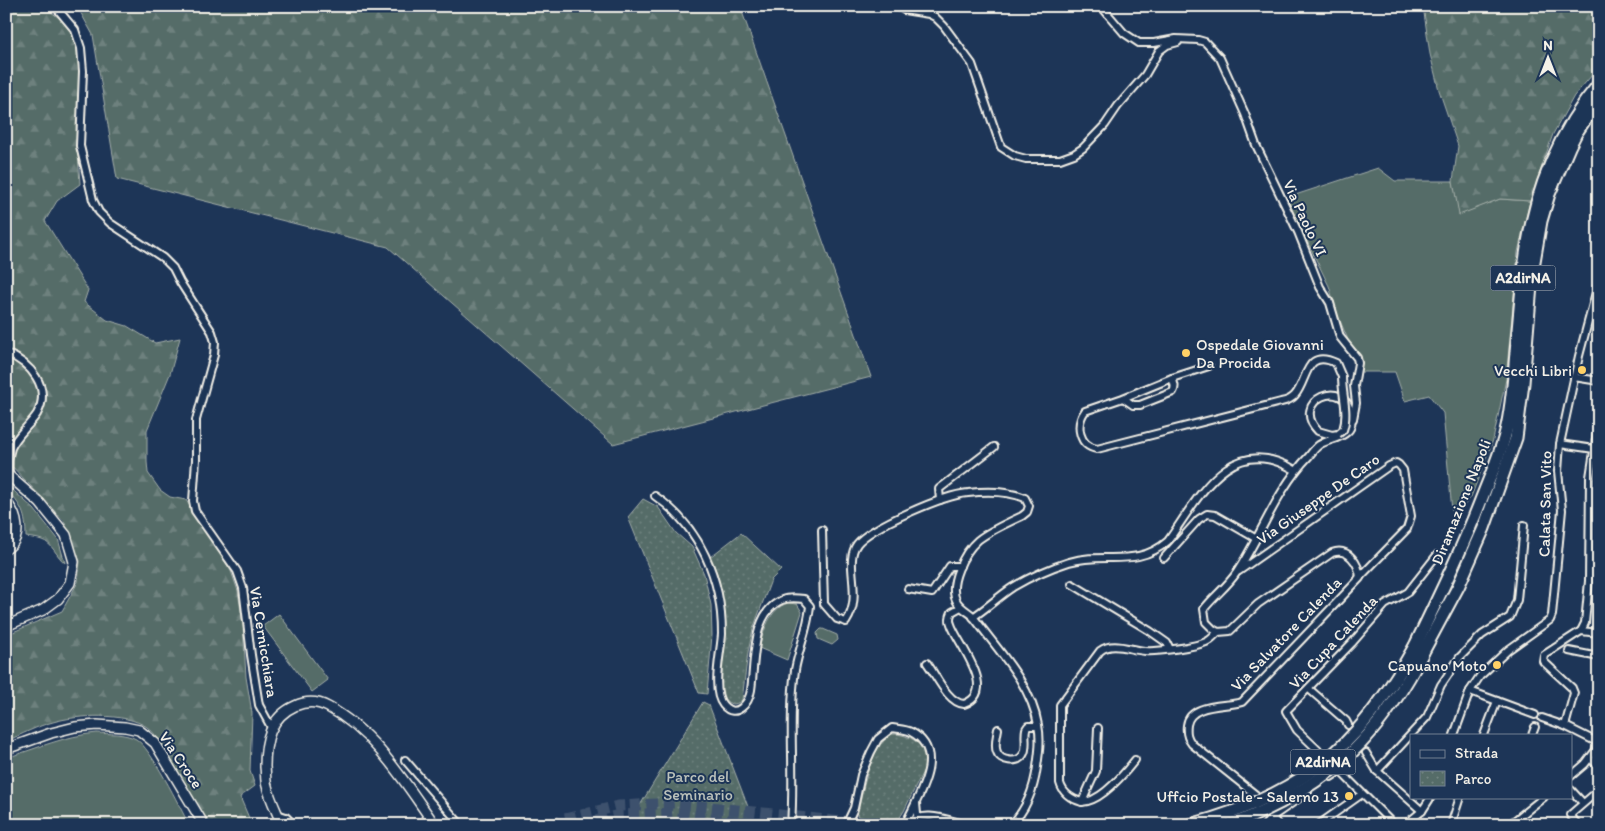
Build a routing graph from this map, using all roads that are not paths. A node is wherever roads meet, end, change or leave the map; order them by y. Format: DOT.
graph roads {
  1 [pos="55,6"];
  2 [pos="897,6"];
  3 [pos="1102,6"];
  4 [pos="1189,40"];
  5 [pos="1599,84"];
  6 [pos="1599,99"];
  7 [pos="1599,281"];
  8 [pos="6,353"];
  9 [pos="1209,366"];
  10 [pos="1574,377"];
  11 [pos="1172,378"];
  12 [pos="1599,381"];
  13 [pos="1123,398"];
  14 [pos="1599,420"];
  15 [pos="1351,425"];
  16 [pos="1560,444"];
  17 [pos="994,447"];
  18 [pos="1594,449"];
  19 [pos="1295,470"];
  20 [pos="8,474"];
  21 [pos="1492,487"];
  22 [pos="654,496"];
  23 [pos="940,500"];
  24 [pos="6,502"];
  25 [pos="1524,525"];
  26 [pos="822,530"];
  27 [pos="1255,538"];
  28 [pos="6,549"];
  29 [pos="1437,554"];
  30 [pos="1164,558"];
  31 [pos="960,566"];
  32 [pos="1236,573"];
  33 [pos="1356,582"];
  34 [pos="1072,584"];
  35 [pos="908,589"];
  36 [pos="961,607"];
  37 [pos="973,617"];
  38 [pos="6,626"];
  39 [pos="1581,631"];
  40 [pos="1218,632"];
  41 [pos="1599,634"];
  42 [pos="1170,649"];
  43 [pos="1419,649"];
  44 [pos="1599,657"];
  45 [pos="1599,661"];
  46 [pos="927,663"];
  47 [pos="1309,689"];
  48 [pos="1470,690"];
  49 [pos="1497,701"];
  50 [pos="1535,714"];
  51 [pos="1542,718"];
  52 [pos="1348,725"];
  53 [pos="1038,726"];
  54 [pos="1565,726"];
  55 [pos="271,727"];
  56 [pos="1535,727"];
  57 [pos="1098,728"];
  58 [pos="998,729"];
  59 [pos="1411,734"];
  60 [pos="1454,734"];
  61 [pos="1484,734"];
  62 [pos="1532,734"];
  63 [pos="1410,735"];
  64 [pos="1599,746"];
  65 [pos="6,749"];
  66 [pos="1366,753"];
  67 [pos="1322,754"];
  68 [pos="1590,758"];
  69 [pos="405,760"];
  70 [pos="1135,760"];
  71 [pos="1599,767"];
  72 [pos="1377,771"];
  73 [pos="1572,775"];
  74 [pos="1599,790"];
  75 [pos="1572,791"];
  76 [pos="1362,794"];
  77 [pos="1256,795"];
  78 [pos="1429,798"];
  79 [pos="1460,798"];
  80 [pos="1543,798"];
  81 [pos="916,802"];
  82 [pos="1082,802"];
  83 [pos="1583,803"];
  84 [pos="1422,811"];
  85 [pos="277,814"];
  86 [pos="1270,815"];
  87 [pos="1517,818"];
  88 [pos="947,820"];
  89 [pos="916,823"];
  90 [pos="204,825"];
  91 [pos="282,825"];
  92 [pos="294,825"];
  93 [pos="435,825"];
  94 [pos="461,825"];
  95 [pos="791,825"];
  96 [pos="846,825"];
  97 [pos="906,825"];
  98 [pos="929,825"];
  99 [pos="966,825"];
  100 [pos="1011,825"];
  101 [pos="1190,825"];
  102 [pos="1229,825"];
  103 [pos="1265,825"];
  104 [pos="1278,825"];
  105 [pos="1318,825"];
  106 [pos="1394,825"];
  107 [pos="1405,825"];
  108 [pos="1451,825"];
  109 [pos="1509,825"];
  110 [pos="1522,825"];
  111 [pos="1578,825"];
  1 -- 55 [label="street, Via Cernicchiara"];
  2 -- 4 [label="street"];
  3 -- 4 [label="street, Via Paolo VI"];
  4 -- 15 [label="street, Via Paolo VI"];
  5 -- 21 [label="highway, Diramazione Napoli / A2dirNA"];
  6 -- 21 [label="highway, Diramazione Napoli / A2dirNA"];
  7 -- 10 [label="street, Calata San Vito"];
  8 -- 20 [label="street"];
  9 -- 11 [label="street"];
  10 -- 12 [label="street"];
  10 -- 16 [label="street, Calata San Vito"];
  11 -- 13 [label="street"];
  11 -- 13 [label="street"];
  13 -- 15 [label="street, bridge"];
  14 -- 18 [label="street"];
  15 -- 19 [label="street"];
  16 -- 18 [label="street"];
  16 -- 48 [label="street, Calata San Vito"];
  17 -- 23 [label="street"];
  18 -- 39 [label="street"];
  19 -- 27 [label="street"];
  19 -- 37 [label="street"];
  20 -- 38 [label="street"];
  21 -- 43 [label="highway, Diramazione Napoli / A2dirNA"];
  22 -- 95 [label="street"];
  23 -- 26 [label="street"];
  23 -- 31 [label="street"];
  24 -- 28 [label="street"];
  25 -- 59 [label="street"];
  27 -- 30 [label="street"];
  27 -- 32 [label="street"];
  29 -- 47 [label="street, Via Cupa Calenda"];
  31 -- 35 [label="street"];
  31 -- 36 [label="street"];
  32 -- 33 [label="street, Via Giuseppe De Caro"];
  32 -- 40 [label="street"];
  33 -- 40 [label="street, Via Salvatore Calenda"];
  33 -- 77 [label="street, Via Salvatore Calenda"];
  34 -- 42 [label="street"];
  36 -- 37 [label="street"];
  36 -- 46 [label="street"];
  37 -- 53 [label="street"];
  39 -- 41 [label="street"];
  39 -- 54 [label="street"];
  40 -- 42 [label="street, Via Salvatore Calenda"];
  42 -- 82 [label="street, Via Salvatore Calenda"];
  43 -- 101 [label="highway, Diramazione Napoli / A2dirNA, bridge"];
  43 -- 102 [label="highway, Diramazione Napoli / A2dirNA, bridge"];
  44 -- 45 [label="street"];
  47 -- 52 [label="street"];
  47 -- 67 [label="street, Via Cupa Calenda"];
  48 -- 49 [label="street"];
  48 -- 60 [label="street, Calata San Vito"];
  49 -- 50 [label="street"];
  49 -- 61 [label="street"];
  51 -- 54 [label="street"];
  53 -- 58 [label="street"];
  53 -- 100 [label="street"];
  54 -- 64 [label="street"];
  55 -- 85 [label="street"];
  55 -- 93 [label="street"];
  56 -- 62 [label="street"];
  57 -- 82 [label="street"];
  63 -- 72 [label="street"];
  64 -- 68 [label="street"];
  65 -- 90 [label="street, Via Croce"];
  66 -- 72 [label="street"];
  68 -- 71 [label="street"];
  68 -- 73 [label="street"];
  69 -- 94 [label="street"];
  70 -- 82 [label="street"];
  72 -- 84 [label="street"];
  74 -- 83 [label="street"];
  75 -- 83 [label="street"];
  76 -- 86 [label="street"];
  76 -- 105 [label="street"];
  76 -- 106 [label="street"];
  78 -- 84 [label="street"];
  79 -- 108 [label="street"];
  80 -- 87 [label="street"];
  81 -- 89 [label="street"];
  81 -- 96 [label="street"];
  81 -- 97 [label="street"];
  83 -- 111 [label="street"];
  84 -- 107 [label="street"];
  85 -- 91 [label="street"];
  85 -- 92 [label="street"];
  86 -- 103 [label="street"];
  86 -- 104 [label="street"];
  87 -- 109 [label="street"];
  87 -- 110 [label="street"];
  88 -- 89 [label="street"];
  88 -- 98 [label="street"];
  88 -- 99 [label="street"];
  89 -- 97 [label="street"];
}
